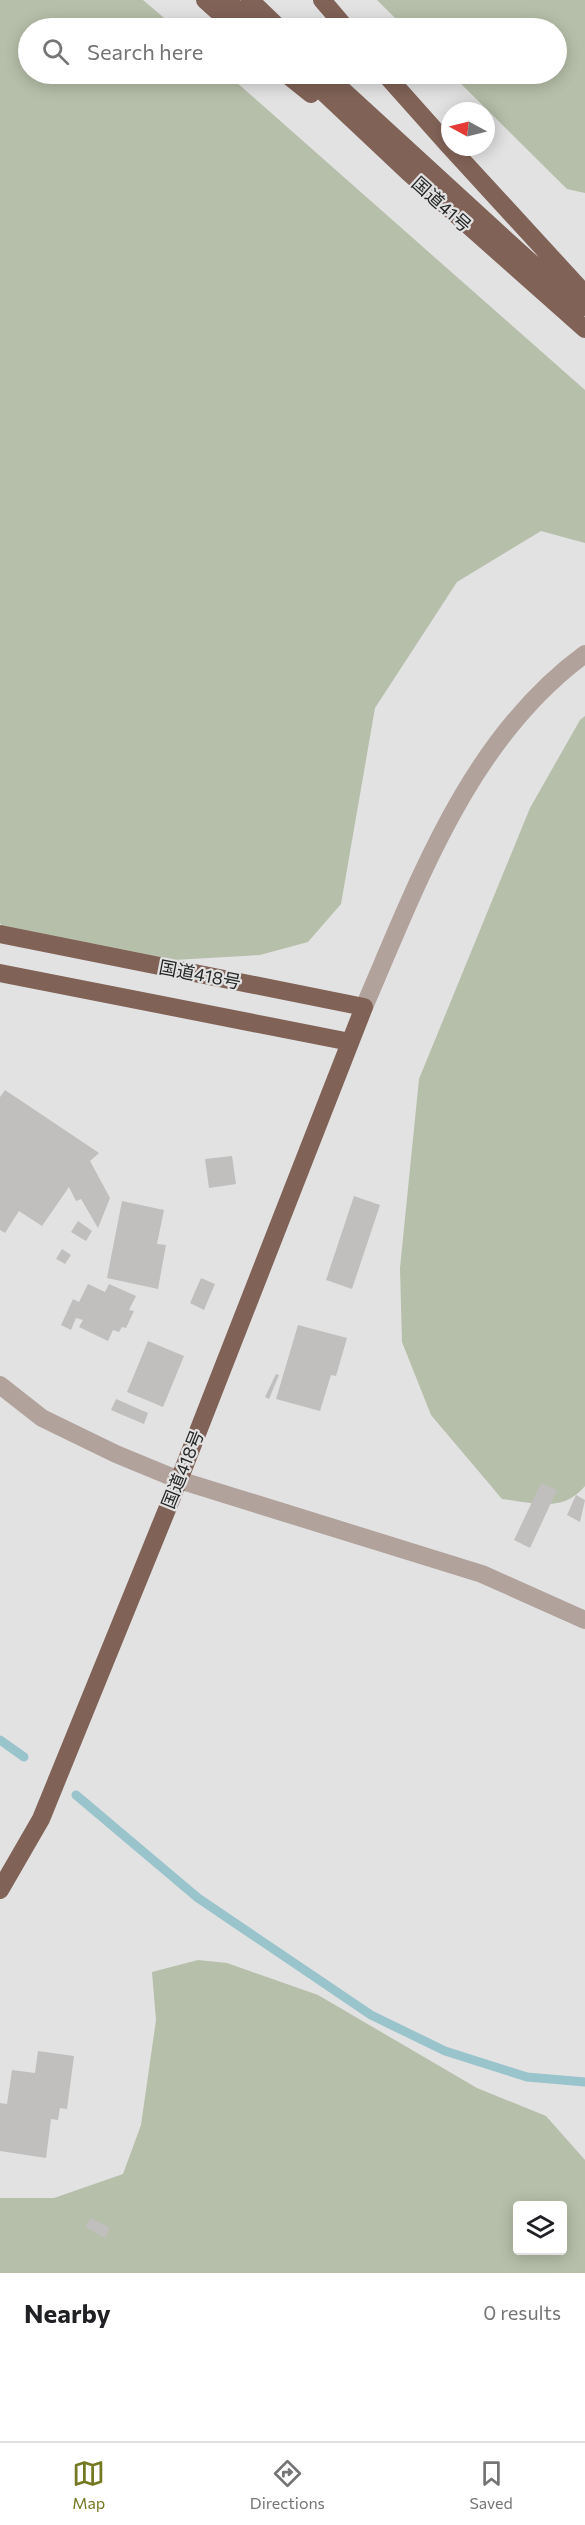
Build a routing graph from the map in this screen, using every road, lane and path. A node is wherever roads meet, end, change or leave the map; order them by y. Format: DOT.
graph roads {
  1 [pos="205,0"];
  2 [pos="227,0"];
  3 [pos="250,0"];
  4 [pos="322,0"];
  5 [pos="225,18"];
  6 [pos="246,18"];
  7 [pos="269,18"];
  8 [pos="337,18"];
  9 [pos="298,84"];
  10 [pos="315,84"];
  11 [pos="337,84"];
  12 [pos="394,84"];
  13 [pos="441,137"];
  14 [pos="458,156"];
  15 [pos="408,172"];
  16 [pos="585,294"];
  17 [pos="585,307"];
  18 [pos="585,330"];
  19 [pos="585,654"];
  20 [pos="0,934"];
  21 [pos="0,973"];
  22 [pos="363,1007"];
  23 [pos="350,1042"];
  24 [pos="0,1385"];
  25 [pos="178,1480"];
  26 [pos="585,1620"];
  27 [pos="0,1890"];
  1 -- 5 [label="highway"];
  2 -- 6 [label="highway"];
  3 -- 7 [label="highway"];
  4 -- 8 [label="highway"];
  9 -- 15 [label="highway"];
  10 -- 15 [label="highway, 国道41号"];
  11 -- 17 [label="highway, 国道41号"];
  12 -- 13 [label="highway"];
  14 -- 16 [label="highway"];
  15 -- 18 [label="highway, 国道41号"];
  19 -- 22 [label="street"];
  20 -- 22 [label="highway, 国道418号"];
  21 -- 23 [label="highway, 国道418号"];
  22 -- 23 [label="highway, 国道418号"];
  23 -- 25 [label="highway, 国道418号"];
  24 -- 25 [label="street"];
  25 -- 26 [label="street"];
  25 -- 27 [label="highway, 国道418号"];
}
